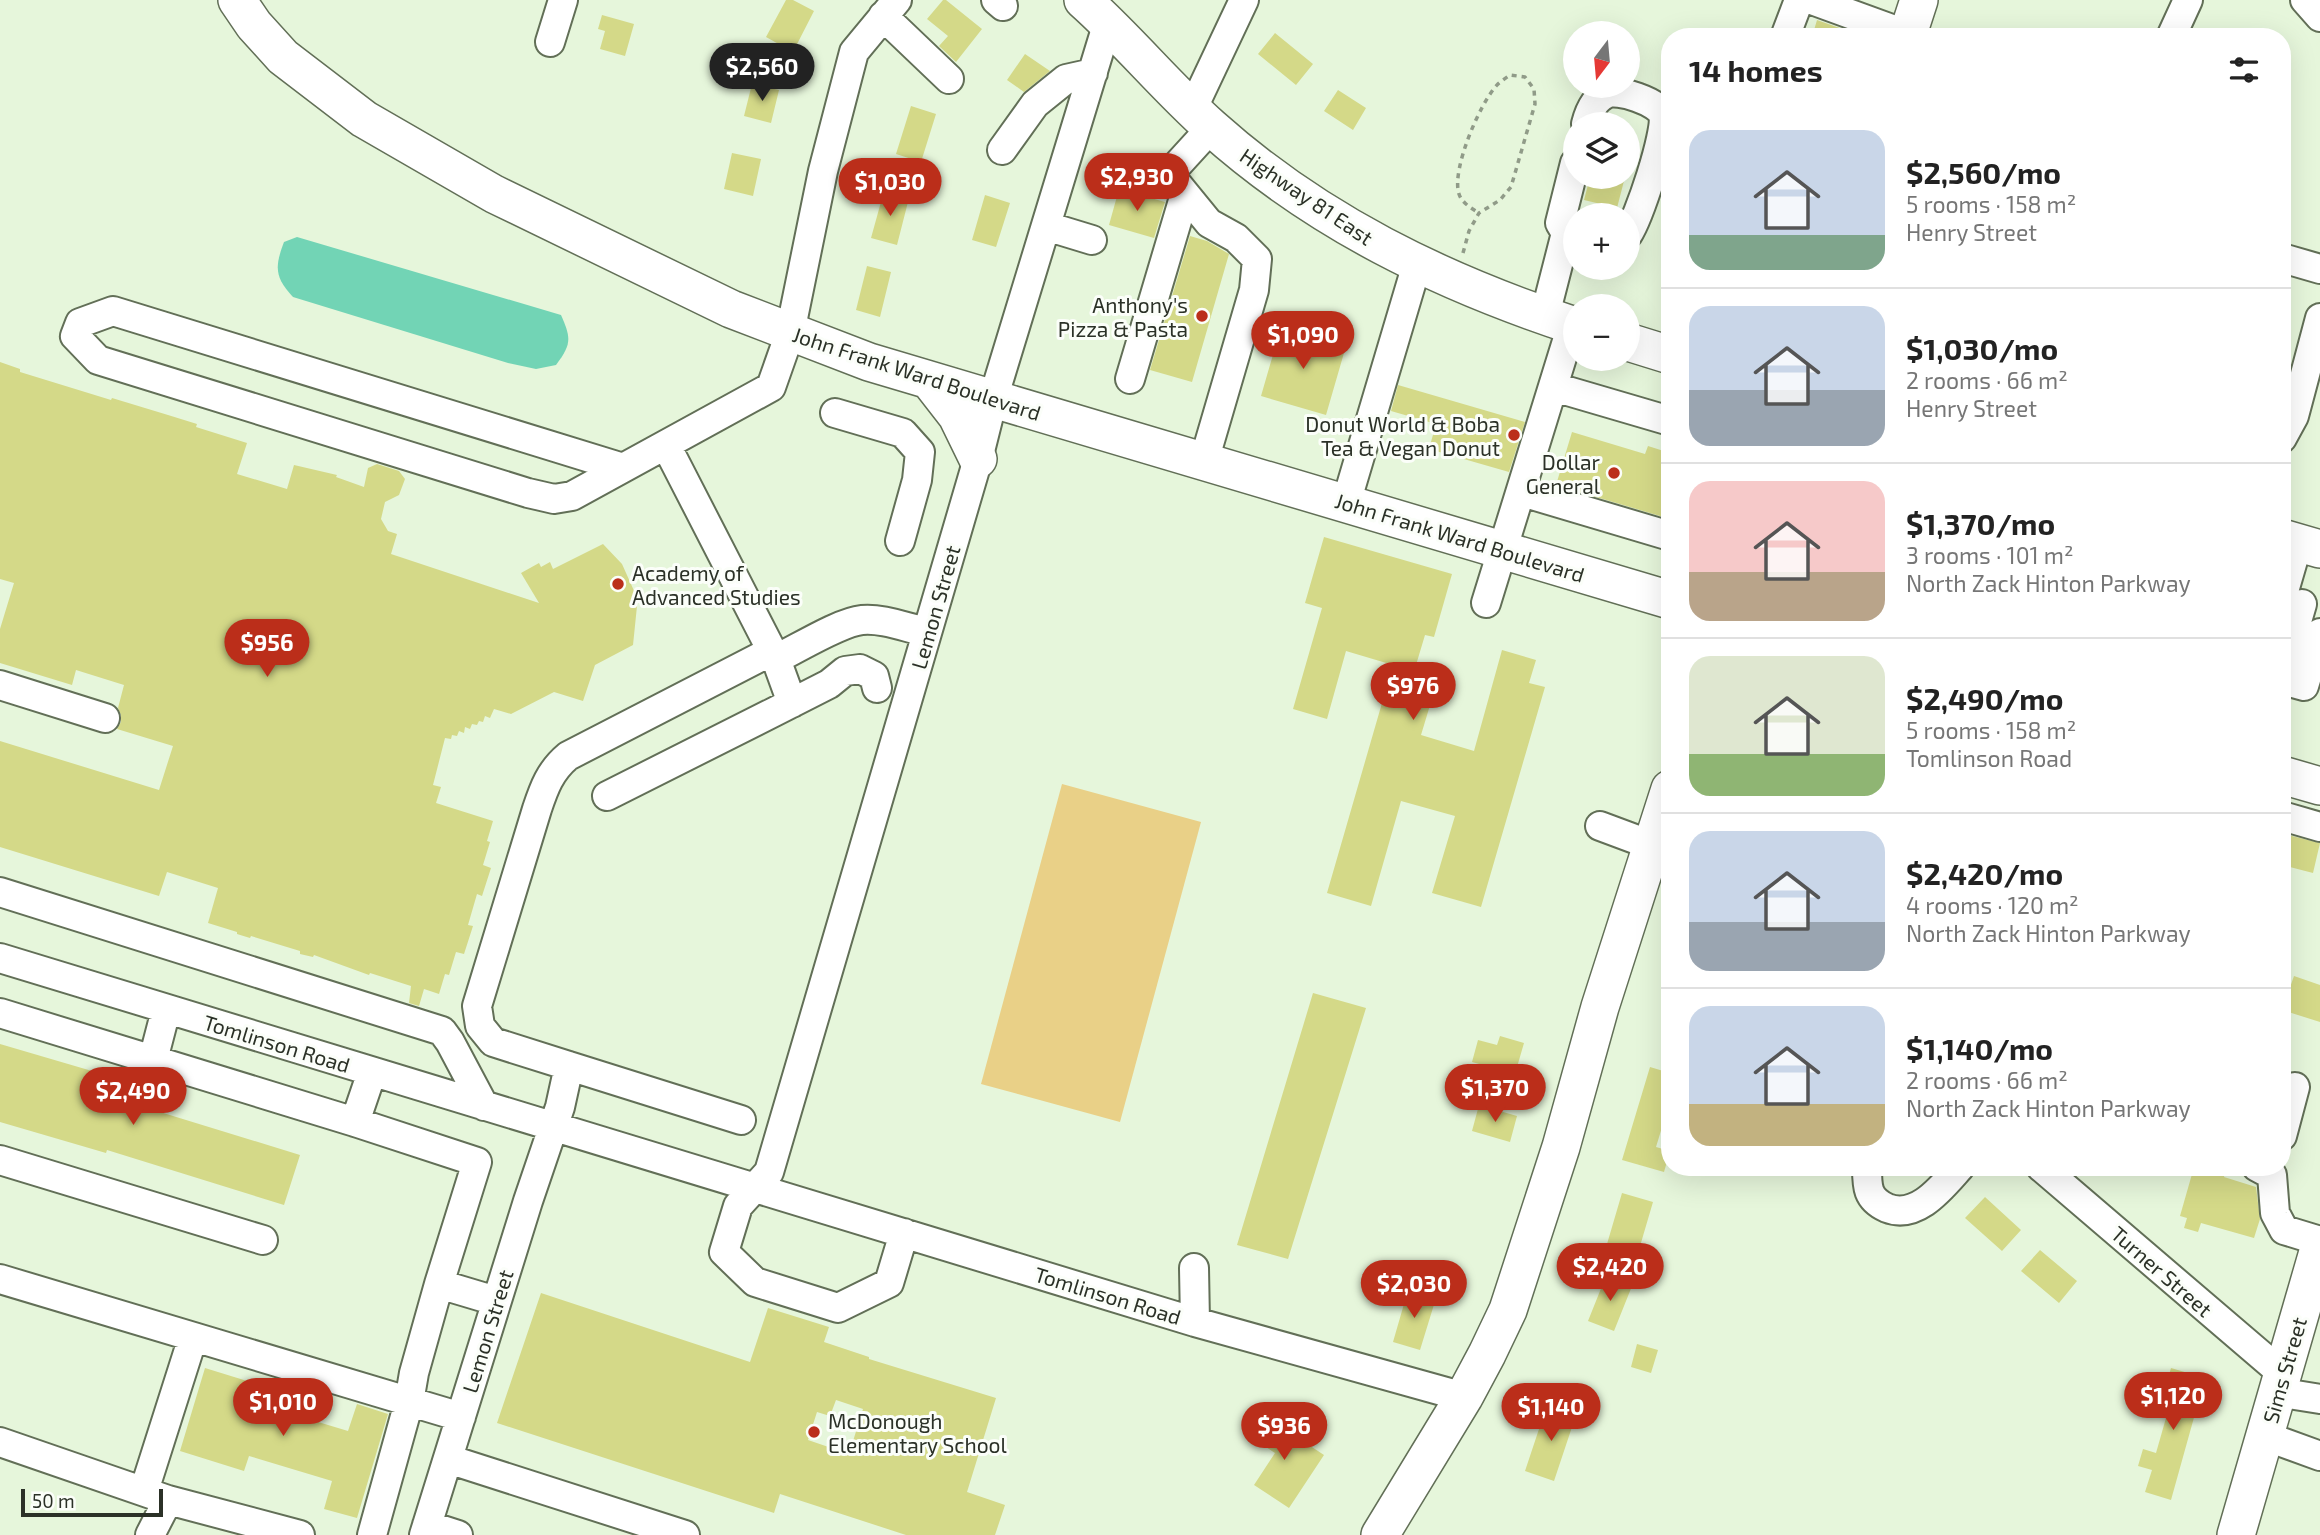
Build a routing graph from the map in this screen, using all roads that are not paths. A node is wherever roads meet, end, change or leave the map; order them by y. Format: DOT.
graph roads {
  1 [pos="237,0"];
  2 [pos="563,0"];
  3 [pos="1244,0"];
  4 [pos="1799,0"];
  5 [pos="1812,0"];
  6 [pos="1919,0"];
  7 [pos="2188,0"];
  8 [pos="2305,0"];
  9 [pos="890,8"];
  10 [pos="1096,11"];
  11 [pos="2320,17"];
  12 [pos="1788,28"];
  13 [pos="1886,28"];
  14 [pos="1910,28"];
  15 [pos="2175,28"];
  16 [pos="550,42"];
  17 [pos="1094,73"];
  18 [pos="949,79"];
  19 [pos="1589,112"];
  20 [pos="1608,112"];
  21 [pos="1631,112"];
  22 [pos="1661,112"];
  23 [pos="1640,116"];
  24 [pos="1202,119"];
  25 [pos="1002,150"];
  26 [pos="1661,151"];
  27 [pos="1640,175"];
  28 [pos="1658,191"];
  29 [pos="1185,194"];
  30 [pos="1640,212"];
  31 [pos="1046,226"];
  32 [pos="1092,240"];
  33 [pos="2291,261"];
  34 [pos="1417,264"];
  35 [pos="2320,269"];
  36 [pos="2320,318"];
  37 [pos="1563,322"];
  38 [pos="1563,328"];
  39 [pos="790,333"];
  40 [pos="1640,346"];
  41 [pos="1661,352"];
  42 [pos="929,380"];
  43 [pos="1130,380"];
  44 [pos="1554,387"];
  45 [pos="993,400"];
  46 [pos="835,413"];
  47 [pos="1661,418"];
  48 [pos="2291,422"];
  49 [pos="666,445"];
  50 [pos="978,459"];
  51 [pos="1204,461"];
  52 [pos="623,468"];
  53 [pos="1522,492"];
  54 [pos="1346,503"];
  55 [pos="1661,533"];
  56 [pos="900,541"];
  57 [pos="2300,543"];
  58 [pos="1504,550"];
  59 [pos="1661,597"];
  60 [pos="1486,603"];
  61 [pos="2296,603"];
  62 [pos="2291,628"];
  63 [pos="927,632"];
  64 [pos="2320,633"];
  65 [pos="776,659"];
  66 [pos="2291,682"];
  67 [pos="0,685"];
  68 [pos="877,688"];
  69 [pos="792,703"];
  70 [pos="105,718"];
  71 [pos="607,796"];
  72 [pos="2291,819"];
  73 [pos="1600,826"];
  74 [pos="2320,827"];
  75 [pos="1660,852"];
  76 [pos="0,892"];
  77 [pos="0,958"];
  78 [pos="166,1010"];
  79 [pos="0,1013"];
  80 [pos="153,1060"];
  81 [pos="569,1066"];
  82 [pos="372,1072"];
  83 [pos="2299,1089"];
  84 [pos="484,1106"];
  85 [pos="2291,1111"];
  86 [pos="741,1121"];
  87 [pos="355,1122"];
  88 [pos="553,1128"];
  89 [pos="0,1160"];
  90 [pos="1867,1176"];
  91 [pos="1951,1176"];
  92 [pos="2051,1176"];
  93 [pos="2268,1176"];
  94 [pos="754,1188"];
  95 [pos="904,1233"];
  96 [pos="263,1240"];
  97 [pos="2320,1243"];
  98 [pos="1194,1268"];
  99 [pos="0,1279"];
  100 [pos="439,1284"];
  101 [pos="2313,1296"];
  102 [pos="496,1301"];
  103 [pos="1195,1322"];
  104 [pos="194,1337"];
  105 [pos="2280,1383"];
  106 [pos="1464,1397"];
  107 [pos="2320,1399"];
  108 [pos="409,1402"];
  109 [pos="461,1417"];
  110 [pos="2265,1436"];
  111 [pos="0,1442"];
  112 [pos="2320,1456"];
  113 [pos="448,1459"];
  114 [pos="156,1495"];
  115 [pos="425,1530"];
  116 [pos="150,1535"];
  117 [pos="300,1535"];
  118 [pos="372,1535"];
  119 [pos="458,1535"];
  120 [pos="685,1535"];
  121 [pos="1380,1535"];
  122 [pos="2236,1535"];
  1 -- 39 [label="main road, John Frank Ward Boulevard"];
  2 -- 16 [label="street"];
  3 -- 24 [label="street"];
  4 -- 12 [label="street"];
  5 -- 13 [label="street"];
  6 -- 14 [label="main road"];
  7 -- 15 [label="street"];
  8 -- 11 [label="street"];
  9 -- 18 [label="street"];
  9 -- 39 [label="street"];
  10 -- 17 [label="street, Lemon Street"];
  10 -- 24 [label="main road, Highway 81 East"];
  17 -- 25 [label="street"];
  17 -- 31 [label="street, Lemon Street"];
  19 -- 22 [label="street"];
  20 -- 21 [label="street"];
  23 -- 27 [label="street"];
  24 -- 29 [label="street"];
  24 -- 34 [label="main road, Highway 81 East"];
  26 -- 28 [label="street"];
  28 -- 30 [label="street"];
  29 -- 43 [label="street"];
  29 -- 51 [label="street"];
  31 -- 32 [label="street"];
  31 -- 45 [label="street, Lemon Street"];
  33 -- 35 [label="street"];
  34 -- 37 [label="main road, Highway 81 East"];
  34 -- 54 [label="street"];
  36 -- 48 [label="street"];
  38 -- 44 [label="street"];
  39 -- 42 [label="main road, John Frank Ward Boulevard"];
  39 -- 49 [label="street"];
  40 -- 41 [label="main road"];
  42 -- 45 [label="main road, John Frank Ward Boulevard"];
  42 -- 50 [label="main road"];
  44 -- 47 [label="street"];
  44 -- 53 [label="street"];
  45 -- 50 [label="street, Lemon Street"];
  45 -- 51 [label="main road, John Frank Ward Boulevard"];
  46 -- 56 [label="street"];
  49 -- 52 [label="street"];
  49 -- 65 [label="street"];
  50 -- 63 [label="street, Lemon Street"];
  51 -- 54 [label="main road, John Frank Ward Boulevard"];
  52 -- 52 [label="street"];
  53 -- 55 [label="street"];
  53 -- 58 [label="street"];
  54 -- 58 [label="main road, John Frank Ward Boulevard"];
  57 -- 61 [label="street"];
  58 -- 59 [label="main road, John Frank Ward Boulevard"];
  58 -- 60 [label="street"];
  61 -- 62 [label="street"];
  63 -- 65 [label="street"];
  63 -- 94 [label="street, Lemon Street"];
  64 -- 66 [label="street"];
  65 -- 69 [label="street"];
  65 -- 81 [label="street"];
  67 -- 70 [label="street"];
  68 -- 69 [label="street"];
  69 -- 71 [label="street"];
  72 -- 74 [label="street"];
  73 -- 75 [label="street"];
  75 -- 106 [label="main road"];
  76 -- 84 [label="street"];
  77 -- 78 [label="street, Tomlinson Road"];
  78 -- 80 [label="street"];
  78 -- 82 [label="street, Tomlinson Road"];
  79 -- 80 [label="street"];
  80 -- 87 [label="street"];
  81 -- 86 [label="street"];
  81 -- 88 [label="street, Lemon Street"];
  82 -- 84 [label="street, Tomlinson Road"];
  82 -- 87 [label="street"];
  83 -- 85 [label="street"];
  84 -- 88 [label="street, Tomlinson Road"];
  87 -- 100 [label="street"];
  88 -- 94 [label="street, Tomlinson Road"];
  88 -- 102 [label="street, Lemon Street"];
  89 -- 96 [label="street"];
  90 -- 91 [label="street"];
  92 -- 105 [label="street, Turner Street"];
  93 -- 97 [label="street"];
  94 -- 95 [label="street, Tomlinson Road"];
  94 -- 95 [label="street, Lemon Street"];
  95 -- 103 [label="street, Tomlinson Road"];
  97 -- 101 [label="main road, Sims Street"];
  98 -- 103 [label="street"];
  99 -- 104 [label="street"];
  100 -- 102 [label="street"];
  100 -- 108 [label="street"];
  101 -- 105 [label="main road, Sims Street"];
  102 -- 109 [label="street, Lemon Street"];
  103 -- 106 [label="street, Tomlinson Road"];
  104 -- 108 [label="street"];
  104 -- 114 [label="street"];
  105 -- 107 [label="street"];
  105 -- 110 [label="main road, Sims Street"];
  106 -- 121 [label="main road"];
  108 -- 109 [label="street"];
  108 -- 118 [label="street"];
  109 -- 113 [label="street, Lemon Street"];
  110 -- 112 [label="street"];
  110 -- 122 [label="main road, Sims Street"];
  111 -- 114 [label="street"];
  113 -- 115 [label="street, Lemon Street"];
  113 -- 120 [label="street"];
  114 -- 116 [label="street"];
  114 -- 117 [label="street"];
  115 -- 119 [label="street"];
}
